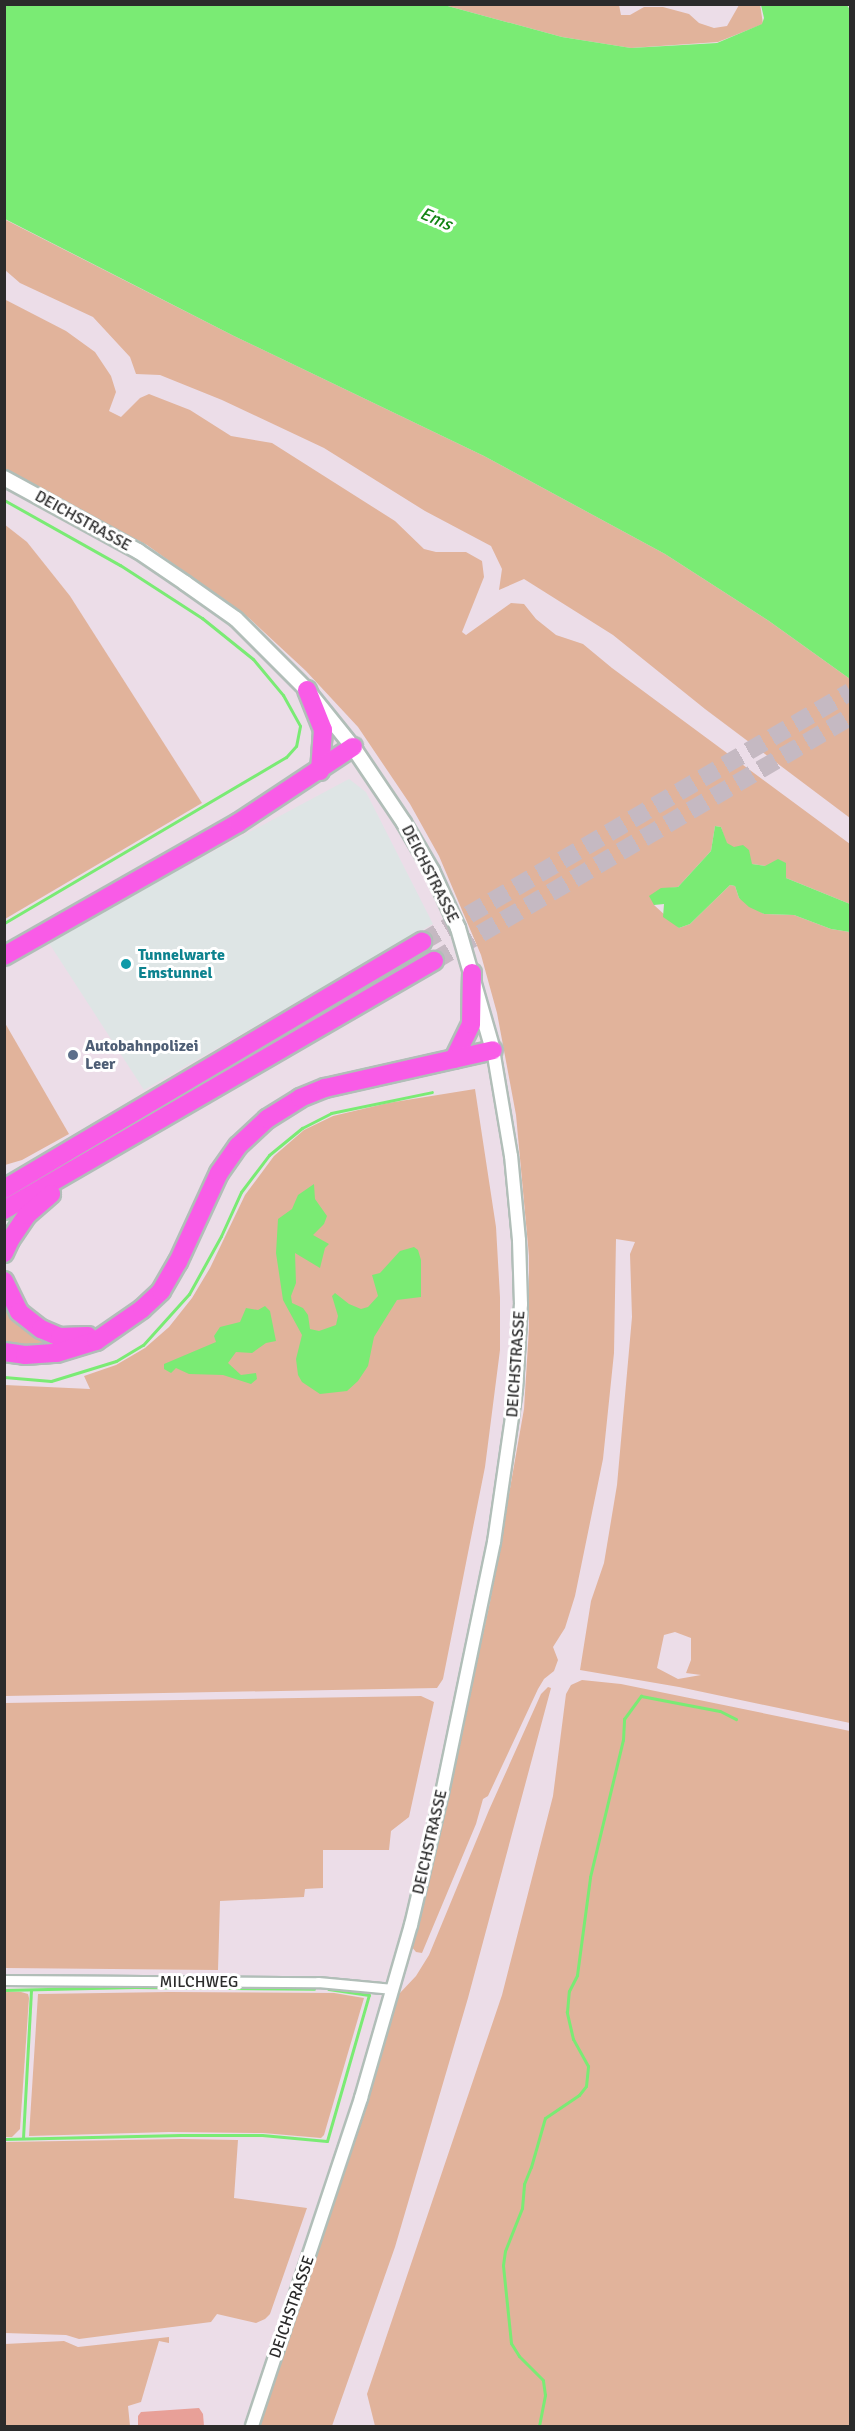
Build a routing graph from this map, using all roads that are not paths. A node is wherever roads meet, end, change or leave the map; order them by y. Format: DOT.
graph roads {
  1 [pos="4,478"];
  2 [pos="307,690"];
  3 [pos="352,747"];
  4 [pos="320,771"];
  5 [pos="422,942"];
  6 [pos="4,956"];
  7 [pos="434,961"];
  8 [pos="472,973"];
  9 [pos="493,1050"];
  10 [pos="454,1059"];
  11 [pos="116,1145"];
  12 [pos="54,1159"];
  13 [pos="4,1174"];
  14 [pos="4,1188"];
  15 [pos="4,1210"];
  16 [pos="4,1253"];
  17 [pos="4,1281"];
  18 [pos="118,1326"];
  19 [pos="4,1352"];
  20 [pos="4,1980"];
  21 [pos="393,1989"];
  22 [pos="252,2427"];
  1 -- 2 [label="main road, DEICHSTRASSE"];
  2 -- 3 [label="main road, DEICHSTRASSE"];
  2 -- 4 [label="highway"];
  3 -- 4 [label="highway"];
  3 -- 8 [label="main road, DEICHSTRASSE"];
  4 -- 6 [label="highway"];
  5 -- 12 [label="highway"];
  7 -- 11 [label="highway"];
  8 -- 9 [label="main road, DEICHSTRASSE"];
  8 -- 10 [label="highway"];
  9 -- 10 [label="highway"];
  9 -- 21 [label="street, DEICHSTRASSE"];
  10 -- 18 [label="highway"];
  11 -- 15 [label="highway"];
  11 -- 16 [label="highway"];
  12 -- 13 [label="highway"];
  12 -- 14 [label="highway"];
  17 -- 18 [label="highway"];
  18 -- 19 [label="highway"];
  20 -- 21 [label="street, MILCHWEG"];
  21 -- 22 [label="street, DEICHSTRASSE"];
}
